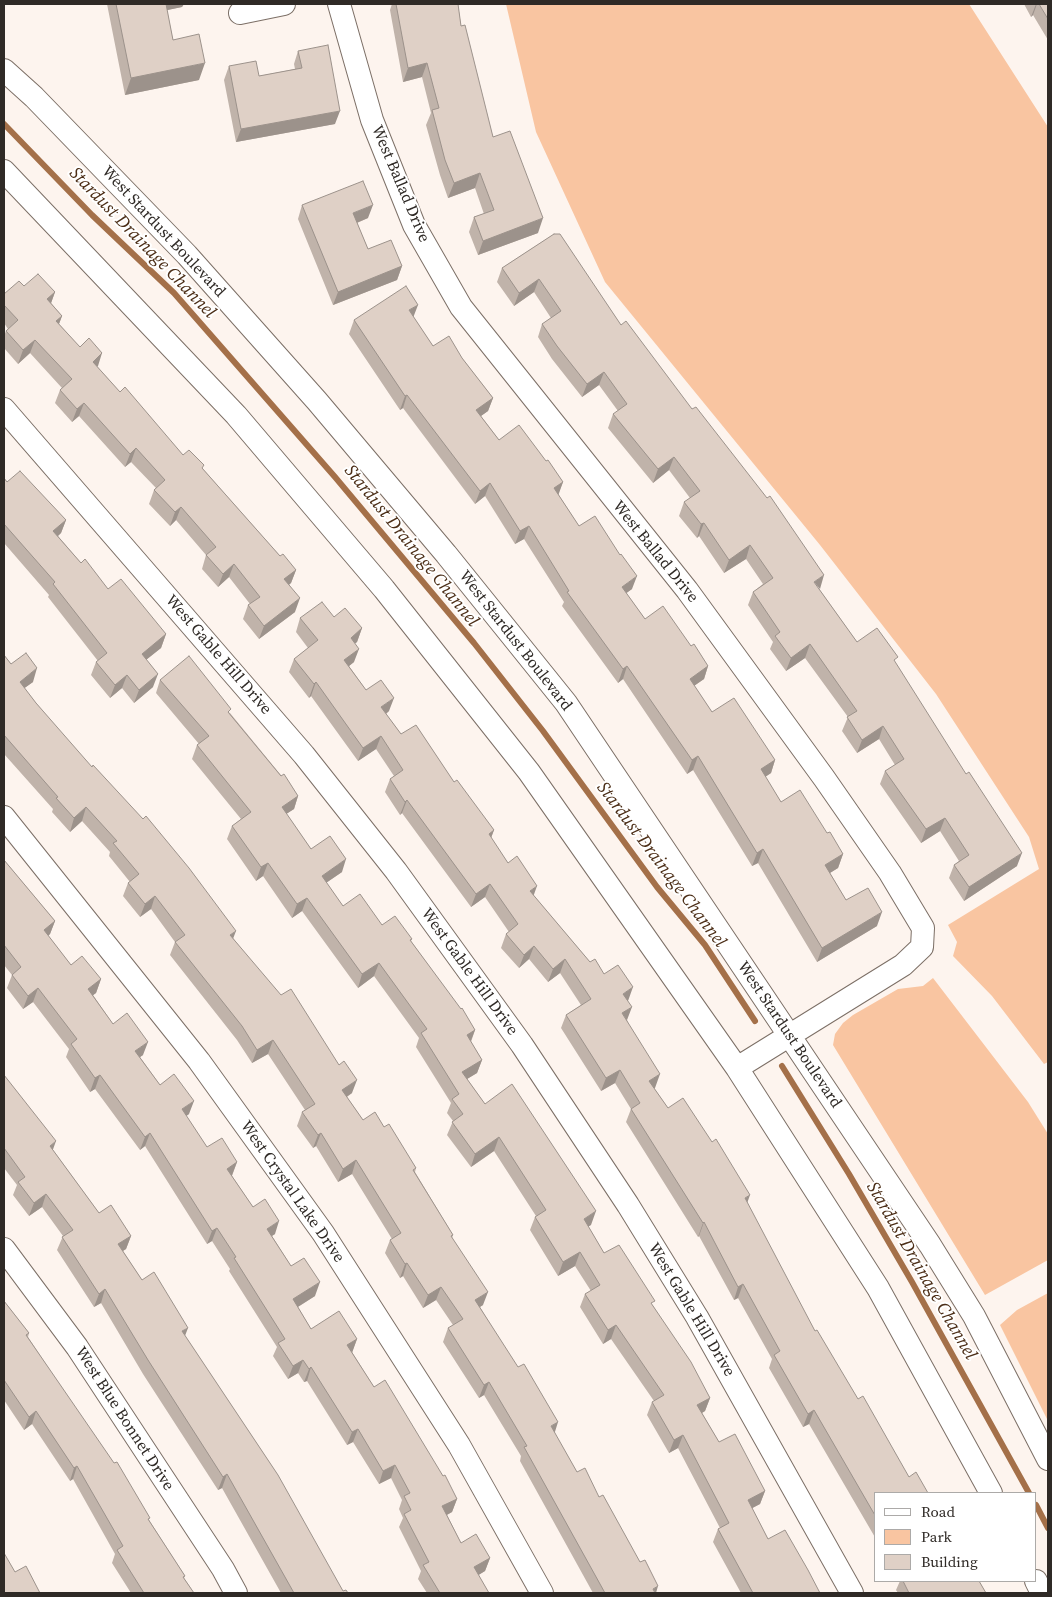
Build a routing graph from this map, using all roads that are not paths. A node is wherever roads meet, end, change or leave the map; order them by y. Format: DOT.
graph roads {
  1 [pos="284,4"];
  2 [pos="339,4"];
  3 [pos="240,13"];
  4 [pos="4,70"];
  5 [pos="4,171"];
  6 [pos="4,409"];
  7 [pos="4,817"];
  8 [pos="790,1036"];
  9 [pos="737,1068"];
  10 [pos="4,1249"];
  11 [pos="1048,1459"];
  12 [pos="990,1492"];
  13 [pos="236,1593"];
  14 [pos="542,1593"];
  15 [pos="852,1593"];
  1 -- 3 [label="street"];
  2 -- 8 [label="street, West Ballad Drive"];
  4 -- 8 [label="street, West Stardust Boulevard"];
  5 -- 9 [label="street"];
  6 -- 15 [label="street, West Gable Hill Drive"];
  7 -- 14 [label="street, West Crystal Lake Drive"];
  8 -- 9 [label="street, West Ballad Drive"];
  8 -- 11 [label="street, West Stardust Boulevard"];
  9 -- 12 [label="street"];
  10 -- 13 [label="street, West Blue Bonnet Drive"];
}
